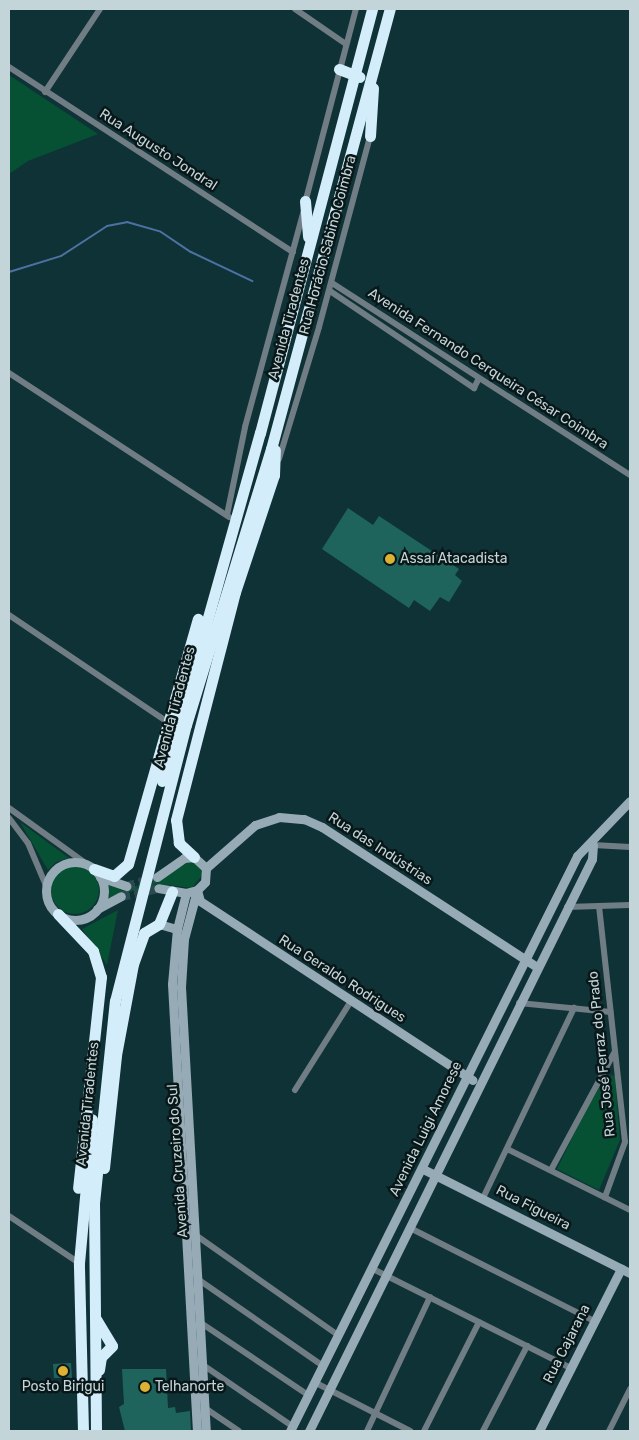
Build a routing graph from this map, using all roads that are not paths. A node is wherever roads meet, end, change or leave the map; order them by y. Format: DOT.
graph roads {
  1 [pos="100,9"];
  2 [pos="295,9"];
  3 [pos="356,9"];
  4 [pos="372,9"];
  5 [pos="390,9"];
  6 [pos="381,42"];
  7 [pos="346,44"];
  8 [pos="9,67"];
  9 [pos="340,70"];
  10 [pos="355,74"];
  11 [pos="45,92"];
  12 [pos="356,125"];
  13 [pos="370,136"];
  14 [pos="305,201"];
  15 [pos="293,252"];
  16 [pos="302,276"];
  17 [pos="332,283"];
  18 [pos="330,291"];
  19 [pos="9,373"];
  20 [pos="478,380"];
  21 [pos="276,428"];
  22 [pos="274,475"];
  23 [pos="630,475"];
  24 [pos="231,518"];
  25 [pos="224,552"];
  26 [pos="235,592"];
  27 [pos="9,615"];
  28 [pos="207,648"];
  29 [pos="166,720"];
  30 [pos="630,801"];
  31 [pos="9,808"];
  32 [pos="9,818"];
  33 [pos="593,845"];
  34 [pos="630,847"];
  35 [pos="194,857"];
  36 [pos="206,868"];
  37 [pos="94,870"];
  38 [pos="157,877"];
  39 [pos="126,886"];
  40 [pos="47,888"];
  41 [pos="158,888"];
  42 [pos="197,890"];
  43 [pos="172,891"];
  44 [pos="186,893"];
  45 [pos="121,896"];
  46 [pos="630,905"];
  47 [pos="598,906"];
  48 [pos="566,907"];
  49 [pos="97,909"];
  50 [pos="58,914"];
  51 [pos="159,924"];
  52 [pos="177,930"];
  53 [pos="524,959"];
  54 [pos="537,967"];
  55 [pos="172,990"];
  56 [pos="182,994"];
  57 [pos="351,1001"];
  58 [pos="519,1003"];
  59 [pos="574,1008"];
  60 [pos="610,1012"];
  61 [pos="614,1052"];
  62 [pos="605,1070"];
  63 [pos="617,1072"];
  64 [pos="468,1078"];
  65 [pos="479,1085"];
  66 [pos="294,1090"];
  67 [pos="507,1149"];
  68 [pos="423,1168"];
  69 [pos="551,1170"];
  70 [pos="436,1175"];
  71 [pos="605,1197"];
  72 [pos="483,1198"];
  73 [pos="630,1210"];
  74 [pos="9,1216"];
  75 [pos="410,1228"];
  76 [pos="92,1236"];
  77 [pos="197,1236"];
  78 [pos="80,1239"];
  79 [pos="79,1263"];
  80 [pos="372,1269"];
  81 [pos="621,1269"];
  82 [pos="630,1273"];
  83 [pos="386,1275"];
  84 [pos="199,1280"];
  85 [pos="430,1297"];
  86 [pos="92,1305"];
  87 [pos="594,1321"];
  88 [pos="479,1322"];
  89 [pos="201,1323"];
  90 [pos="338,1335"];
  91 [pos="527,1346"];
  92 [pos="203,1365"];
  93 [pos="323,1366"];
  94 [pos="571,1368"];
  95 [pos="314,1382"];
  96 [pos="330,1389"];
  97 [pos="630,1389"];
  98 [pos="308,1395"];
  99 [pos="95,1403"];
  100 [pos="205,1408"];
  101 [pos="376,1413"];
  102 [pos="291,1429"];
  103 [pos="83,1431"];
  104 [pos="96,1431"];
  105 [pos="197,1431"];
  106 [pos="206,1431"];
  107 [pos="239,1431"];
  108 [pos="309,1431"];
  109 [pos="367,1431"];
  110 [pos="410,1431"];
  111 [pos="424,1431"];
  112 [pos="482,1431"];
  113 [pos="539,1431"];
  114 [pos="609,1431"];
  1 -- 11 [label="street"];
  2 -- 7 [label="street"];
  3 -- 7 [label="street"];
  4 -- 10 [label="highway, Avenida Tiradentes"];
  5 -- 6 [label="highway, Avenida Tiradentes"];
  6 -- 12 [label="highway, Avenida Tiradentes"];
  6 -- 13 [label="highway"];
  7 -- 9 [label="street"];
  8 -- 11 [label="street, Rua Augusto Jondral"];
  9 -- 10 [label="highway"];
  9 -- 14 [label="street"];
  10 -- 12 [label="highway"];
  10 -- 16 [label="highway, Avenida Tiradentes"];
  11 -- 15 [label="street, Rua Augusto Jondral"];
  12 -- 21 [label="highway, Avenida Tiradentes"];
  13 -- 17 [label="street, Rua Horácio Sabino Coimbra"];
  14 -- 15 [label="street"];
  14 -- 16 [label="highway"];
  15 -- 24 [label="street"];
  16 -- 24 [label="highway, Avenida Tiradentes"];
  17 -- 18 [label="street, Rua Horácio Sabino Coimbra"];
  17 -- 20 [label="street, Avenida Fernando Cerqueira César Coimbra"];
  18 -- 20 [label="street"];
  18 -- 22 [label="street, Rua Horácio Sabino Coimbra"];
  19 -- 24 [label="street"];
  20 -- 23 [label="street, Avenida Fernando Cerqueira César Coimbra"];
  21 -- 22 [label="highway"];
  21 -- 28 [label="highway, Avenida Tiradentes"];
  22 -- 26 [label="highway"];
  24 -- 25 [label="highway, Avenida Tiradentes"];
  25 -- 29 [label="highway"];
  25 -- 78 [label="highway, Avenida Tiradentes"];
  26 -- 28 [label="highway"];
  26 -- 35 [label="highway"];
  27 -- 29 [label="street"];
  28 -- 76 [label="highway, Avenida Tiradentes"];
  29 -- 37 [label="highway"];
  30 -- 33 [label="street, Avenida Luigi Amorese"];
  31 -- 37 [label="street"];
  32 -- 40 [label="street"];
  33 -- 34 [label="street"];
  33 -- 48 [label="street, Avenida Luigi Amorese"];
  33 -- 53 [label="street, Avenida Luigi Amorese"];
  35 -- 36 [label="street"];
  35 -- 38 [label="street"];
  36 -- 42 [label="street, Avenida Cruzeiro do Sul"];
  36 -- 53 [label="street, Rua das Indústrias"];
  37 -- 39 [label="street"];
  37 -- 40 [label="street"];
  37 -- 49 [label="street"];
  40 -- 50 [label="street"];
  41 -- 43 [label="street"];
  42 -- 44 [label="street"];
  42 -- 56 [label="street, Avenida Cruzeiro do Sul"];
  42 -- 57 [label="street, Rua Geraldo Rodrigues"];
  43 -- 44 [label="street"];
  43 -- 51 [label="highway"];
  44 -- 52 [label="street, Avenida Cruzeiro do Sul"];
  45 -- 49 [label="street"];
  46 -- 47 [label="street"];
  47 -- 48 [label="street"];
  47 -- 60 [label="street, Rua José Ferraz do Prado"];
  48 -- 54 [label="street, Avenida Luigi Amorese"];
  49 -- 50 [label="street"];
  50 -- 78 [label="highway"];
  51 -- 52 [label="street"];
  51 -- 76 [label="highway"];
  52 -- 55 [label="street, Avenida Cruzeiro do Sul"];
  53 -- 54 [label="street, Rua das Indústrias"];
  53 -- 64 [label="street, Avenida Luigi Amorese"];
  54 -- 58 [label="street, Avenida Luigi Amorese"];
  55 -- 56 [label="street"];
  55 -- 105 [label="street, Avenida Cruzeiro do Sul"];
  56 -- 77 [label="street, Avenida Cruzeiro do Sul"];
  57 -- 64 [label="street, Rua Geraldo Rodrigues"];
  57 -- 66 [label="street"];
  58 -- 59 [label="street"];
  58 -- 65 [label="street, Avenida Luigi Amorese"];
  59 -- 60 [label="street"];
  59 -- 67 [label="street"];
  60 -- 61 [label="street, Rua José Ferraz do Prado"];
  61 -- 62 [label="street"];
  61 -- 63 [label="street, Rua José Ferraz do Prado"];
  62 -- 63 [label="street"];
  62 -- 69 [label="street"];
  63 -- 71 [label="street, Rua José Ferraz do Prado"];
  64 -- 65 [label="street, Rua Geraldo Rodrigues"];
  64 -- 68 [label="street, Avenida Luigi Amorese"];
  65 -- 70 [label="street, Avenida Luigi Amorese"];
  67 -- 69 [label="street"];
  67 -- 72 [label="street"];
  68 -- 70 [label="street, Rua Figueira"];
  68 -- 80 [label="street, Avenida Luigi Amorese"];
  69 -- 71 [label="street"];
  70 -- 72 [label="street, Rua Figueira"];
  70 -- 75 [label="street, Avenida Luigi Amorese"];
  71 -- 73 [label="street"];
  72 -- 81 [label="street, Rua Figueira"];
  74 -- 79 [label="street"];
  75 -- 83 [label="street, Avenida Luigi Amorese"];
  75 -- 87 [label="street"];
  76 -- 86 [label="highway, Avenida Tiradentes"];
  77 -- 84 [label="street, Avenida Cruzeiro do Sul"];
  77 -- 90 [label="street"];
  78 -- 79 [label="highway, Avenida Tiradentes"];
  79 -- 103 [label="highway, Avenida Tiradentes"];
  80 -- 83 [label="street"];
  80 -- 90 [label="street, Avenida Luigi Amorese"];
  81 -- 82 [label="street, Rua Figueira"];
  81 -- 87 [label="street, Rua Cajarana"];
  83 -- 85 [label="street"];
  83 -- 96 [label="street, Avenida Luigi Amorese"];
  84 -- 89 [label="street, Avenida Cruzeiro do Sul"];
  84 -- 93 [label="street"];
  85 -- 88 [label="street"];
  85 -- 101 [label="street"];
  86 -- 99 [label="highway, Avenida Tiradentes"];
  86 -- 99 [label="highway"];
  87 -- 94 [label="street, Rua Cajarana"];
  88 -- 91 [label="street"];
  88 -- 111 [label="street"];
  89 -- 92 [label="street, Avenida Cruzeiro do Sul"];
  89 -- 98 [label="street"];
  90 -- 93 [label="street, Avenida Luigi Amorese"];
  91 -- 94 [label="street"];
  91 -- 112 [label="street"];
  92 -- 100 [label="street, Avenida Cruzeiro do Sul"];
  92 -- 102 [label="street"];
  93 -- 95 [label="street, Avenida Luigi Amorese"];
  94 -- 113 [label="street, Rua Cajarana"];
  95 -- 96 [label="street"];
  95 -- 98 [label="street, Avenida Luigi Amorese"];
  96 -- 101 [label="street"];
  96 -- 108 [label="street, Avenida Luigi Amorese"];
  97 -- 114 [label="street"];
  98 -- 102 [label="street, Avenida Luigi Amorese"];
  99 -- 104 [label="highway, Avenida Tiradentes"];
  100 -- 106 [label="street, Avenida Cruzeiro do Sul"];
  100 -- 107 [label="street"];
  101 -- 109 [label="street"];
  101 -- 110 [label="street"];
}
